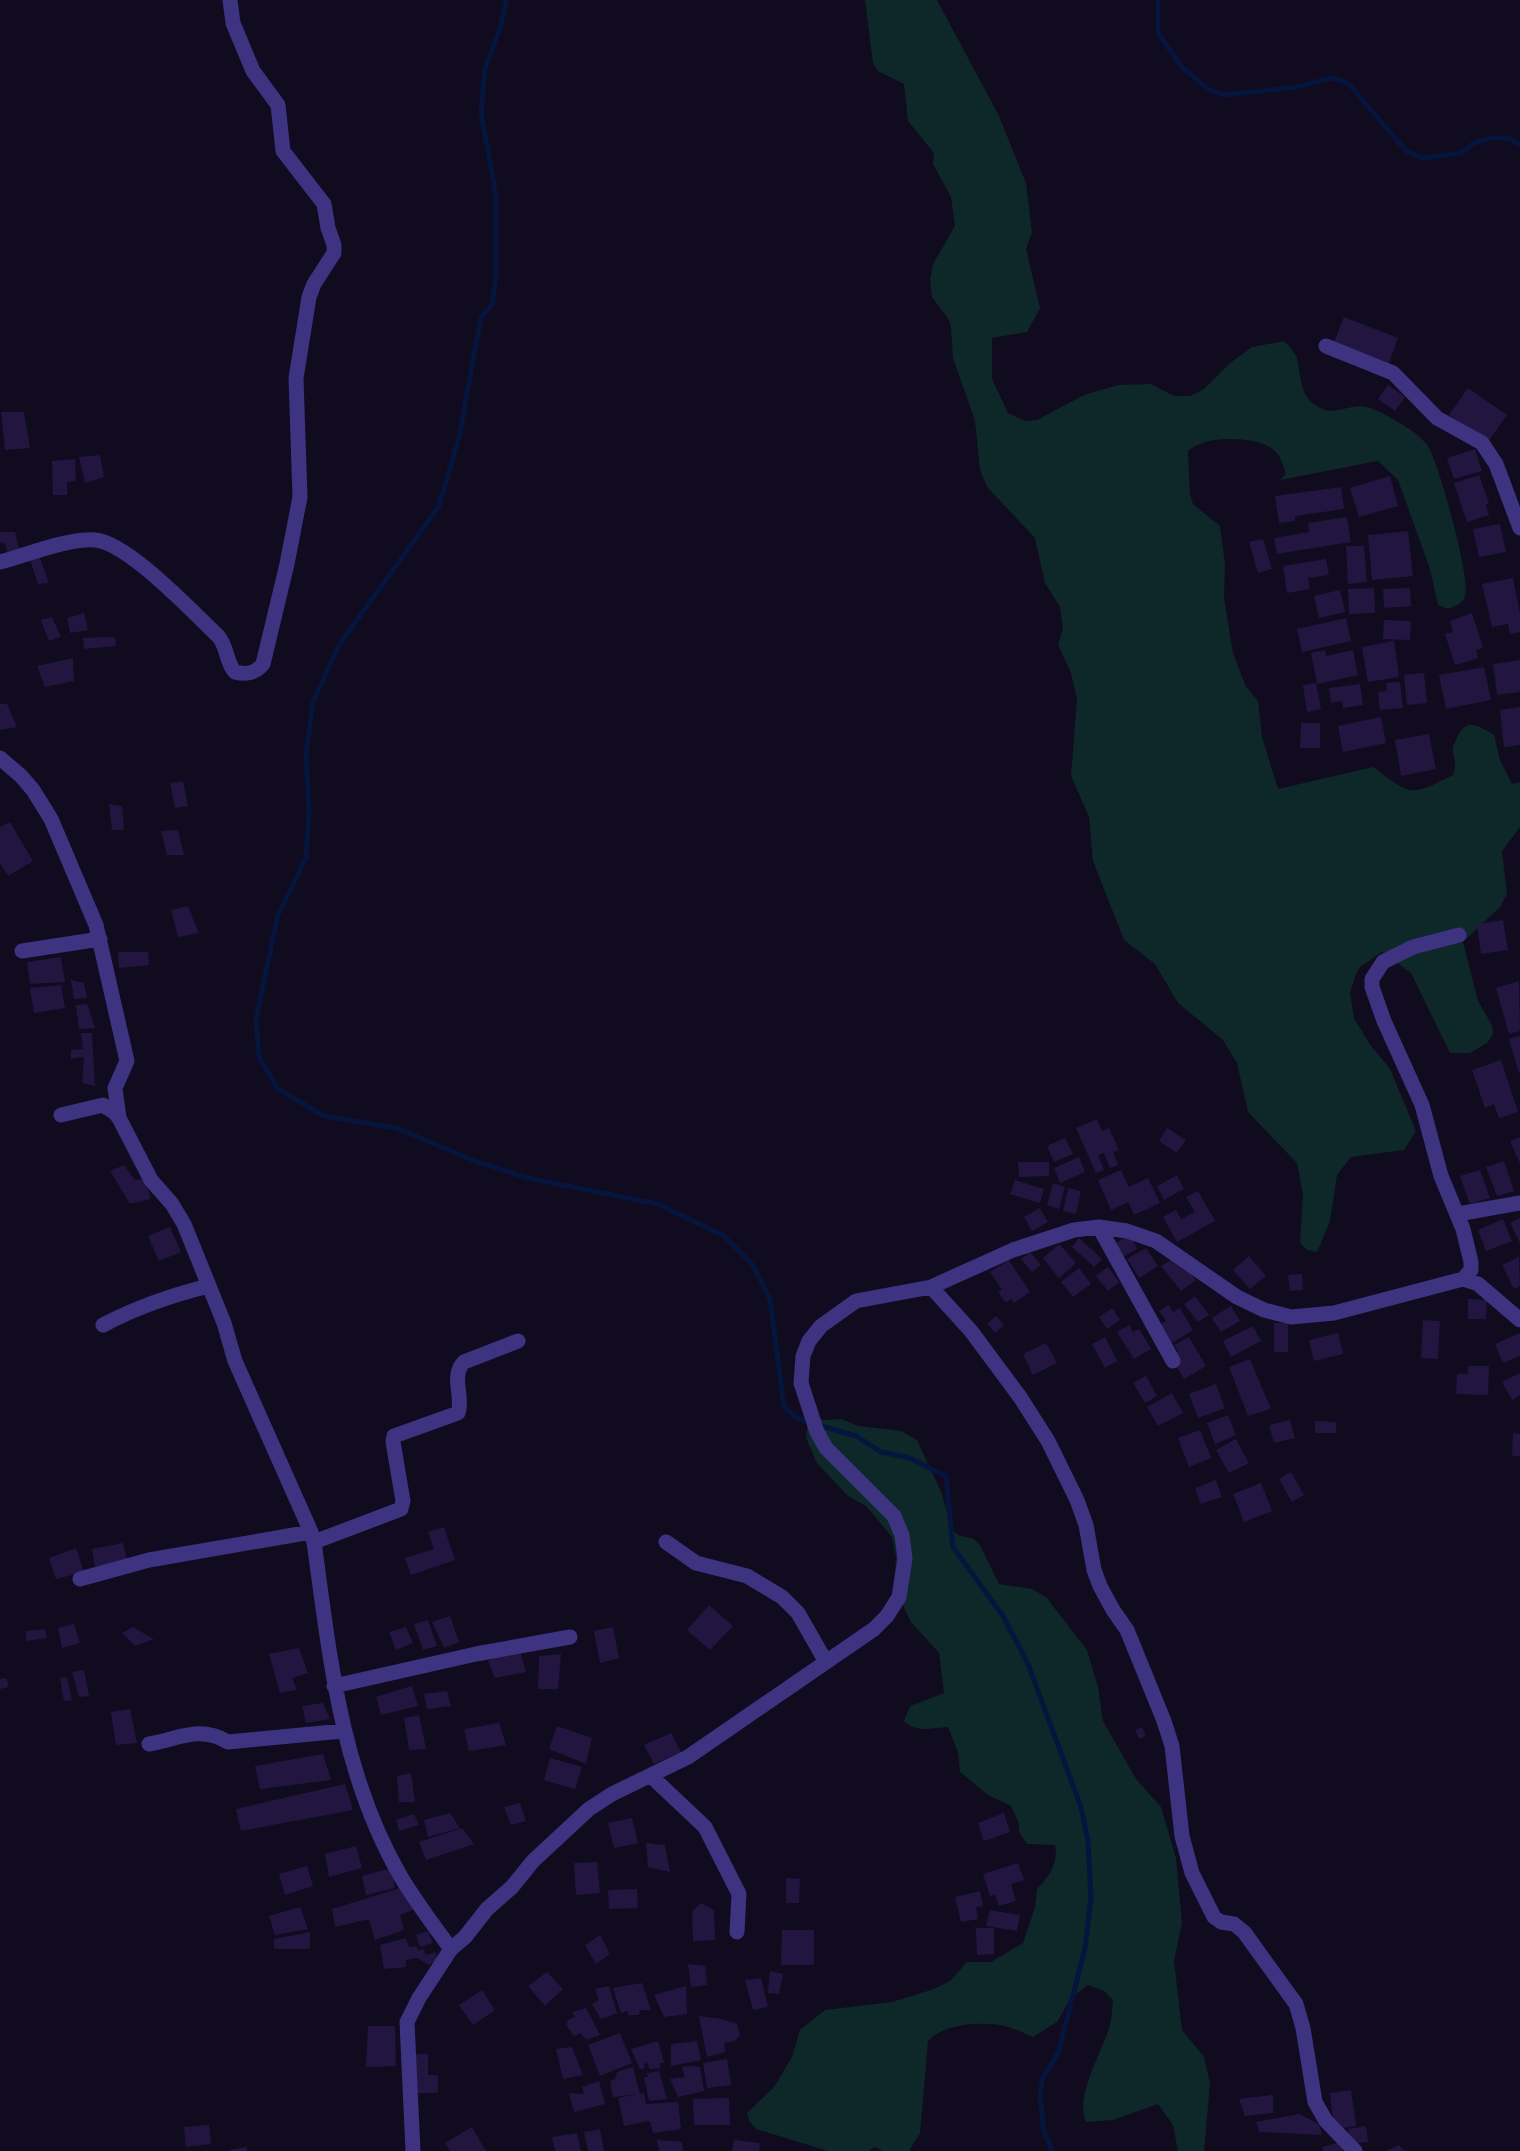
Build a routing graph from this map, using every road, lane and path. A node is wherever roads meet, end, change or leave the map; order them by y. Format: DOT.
graph roads {
  1 [pos="230,0"];
  2 [pos="1326,346"];
  3 [pos="1520,528"];
  4 [pos="0,562"];
  5 [pos="0,758"];
  6 [pos="1459,935"];
  7 [pos="100,939"];
  8 [pos="22,951"];
  9 [pos="61,1115"];
  10 [pos="119,1118"];
  11 [pos="1520,1203"];
  12 [pos="1458,1214"];
  13 [pos="1099,1227"];
  14 [pos="1463,1279"];
  15 [pos="210,1286"];
  16 [pos="931,1287"];
  17 [pos="1520,1320"];
  18 [pos="103,1324"];
  19 [pos="518,1341"];
  20 [pos="1173,1361"];
  21 [pos="312,1537"];
  22 [pos="666,1542"];
  23 [pos="80,1580"];
  24 [pos="570,1637"];
  25 [pos="826,1662"];
  26 [pos="334,1686"];
  27 [pos="343,1731"];
  28 [pos="149,1744"];
  29 [pos="651,1776"];
  30 [pos="737,1932"];
  31 [pos="451,1949"];
  32 [pos="413,2151"];
  33 [pos="1355,2151"];
  1 -- 4 [label="street"];
  2 -- 3 [label="street"];
  5 -- 7 [label="street"];
  6 -- 12 [label="street"];
  7 -- 8 [label="street"];
  7 -- 10 [label="street"];
  9 -- 10 [label="street"];
  10 -- 15 [label="street"];
  11 -- 12 [label="street"];
  12 -- 14 [label="street"];
  13 -- 14 [label="street"];
  13 -- 16 [label="street"];
  13 -- 20 [label="street"];
  14 -- 17 [label="street"];
  15 -- 18 [label="street"];
  15 -- 21 [label="street"];
  16 -- 25 [label="street"];
  16 -- 33 [label="street"];
  19 -- 21 [label="street"];
  21 -- 23 [label="street"];
  21 -- 26 [label="street"];
  22 -- 25 [label="street"];
  24 -- 26 [label="street"];
  25 -- 29 [label="street"];
  26 -- 27 [label="street"];
  27 -- 28 [label="street"];
  27 -- 31 [label="street"];
  29 -- 30 [label="street"];
  29 -- 31 [label="street"];
  31 -- 32 [label="street"];
}
